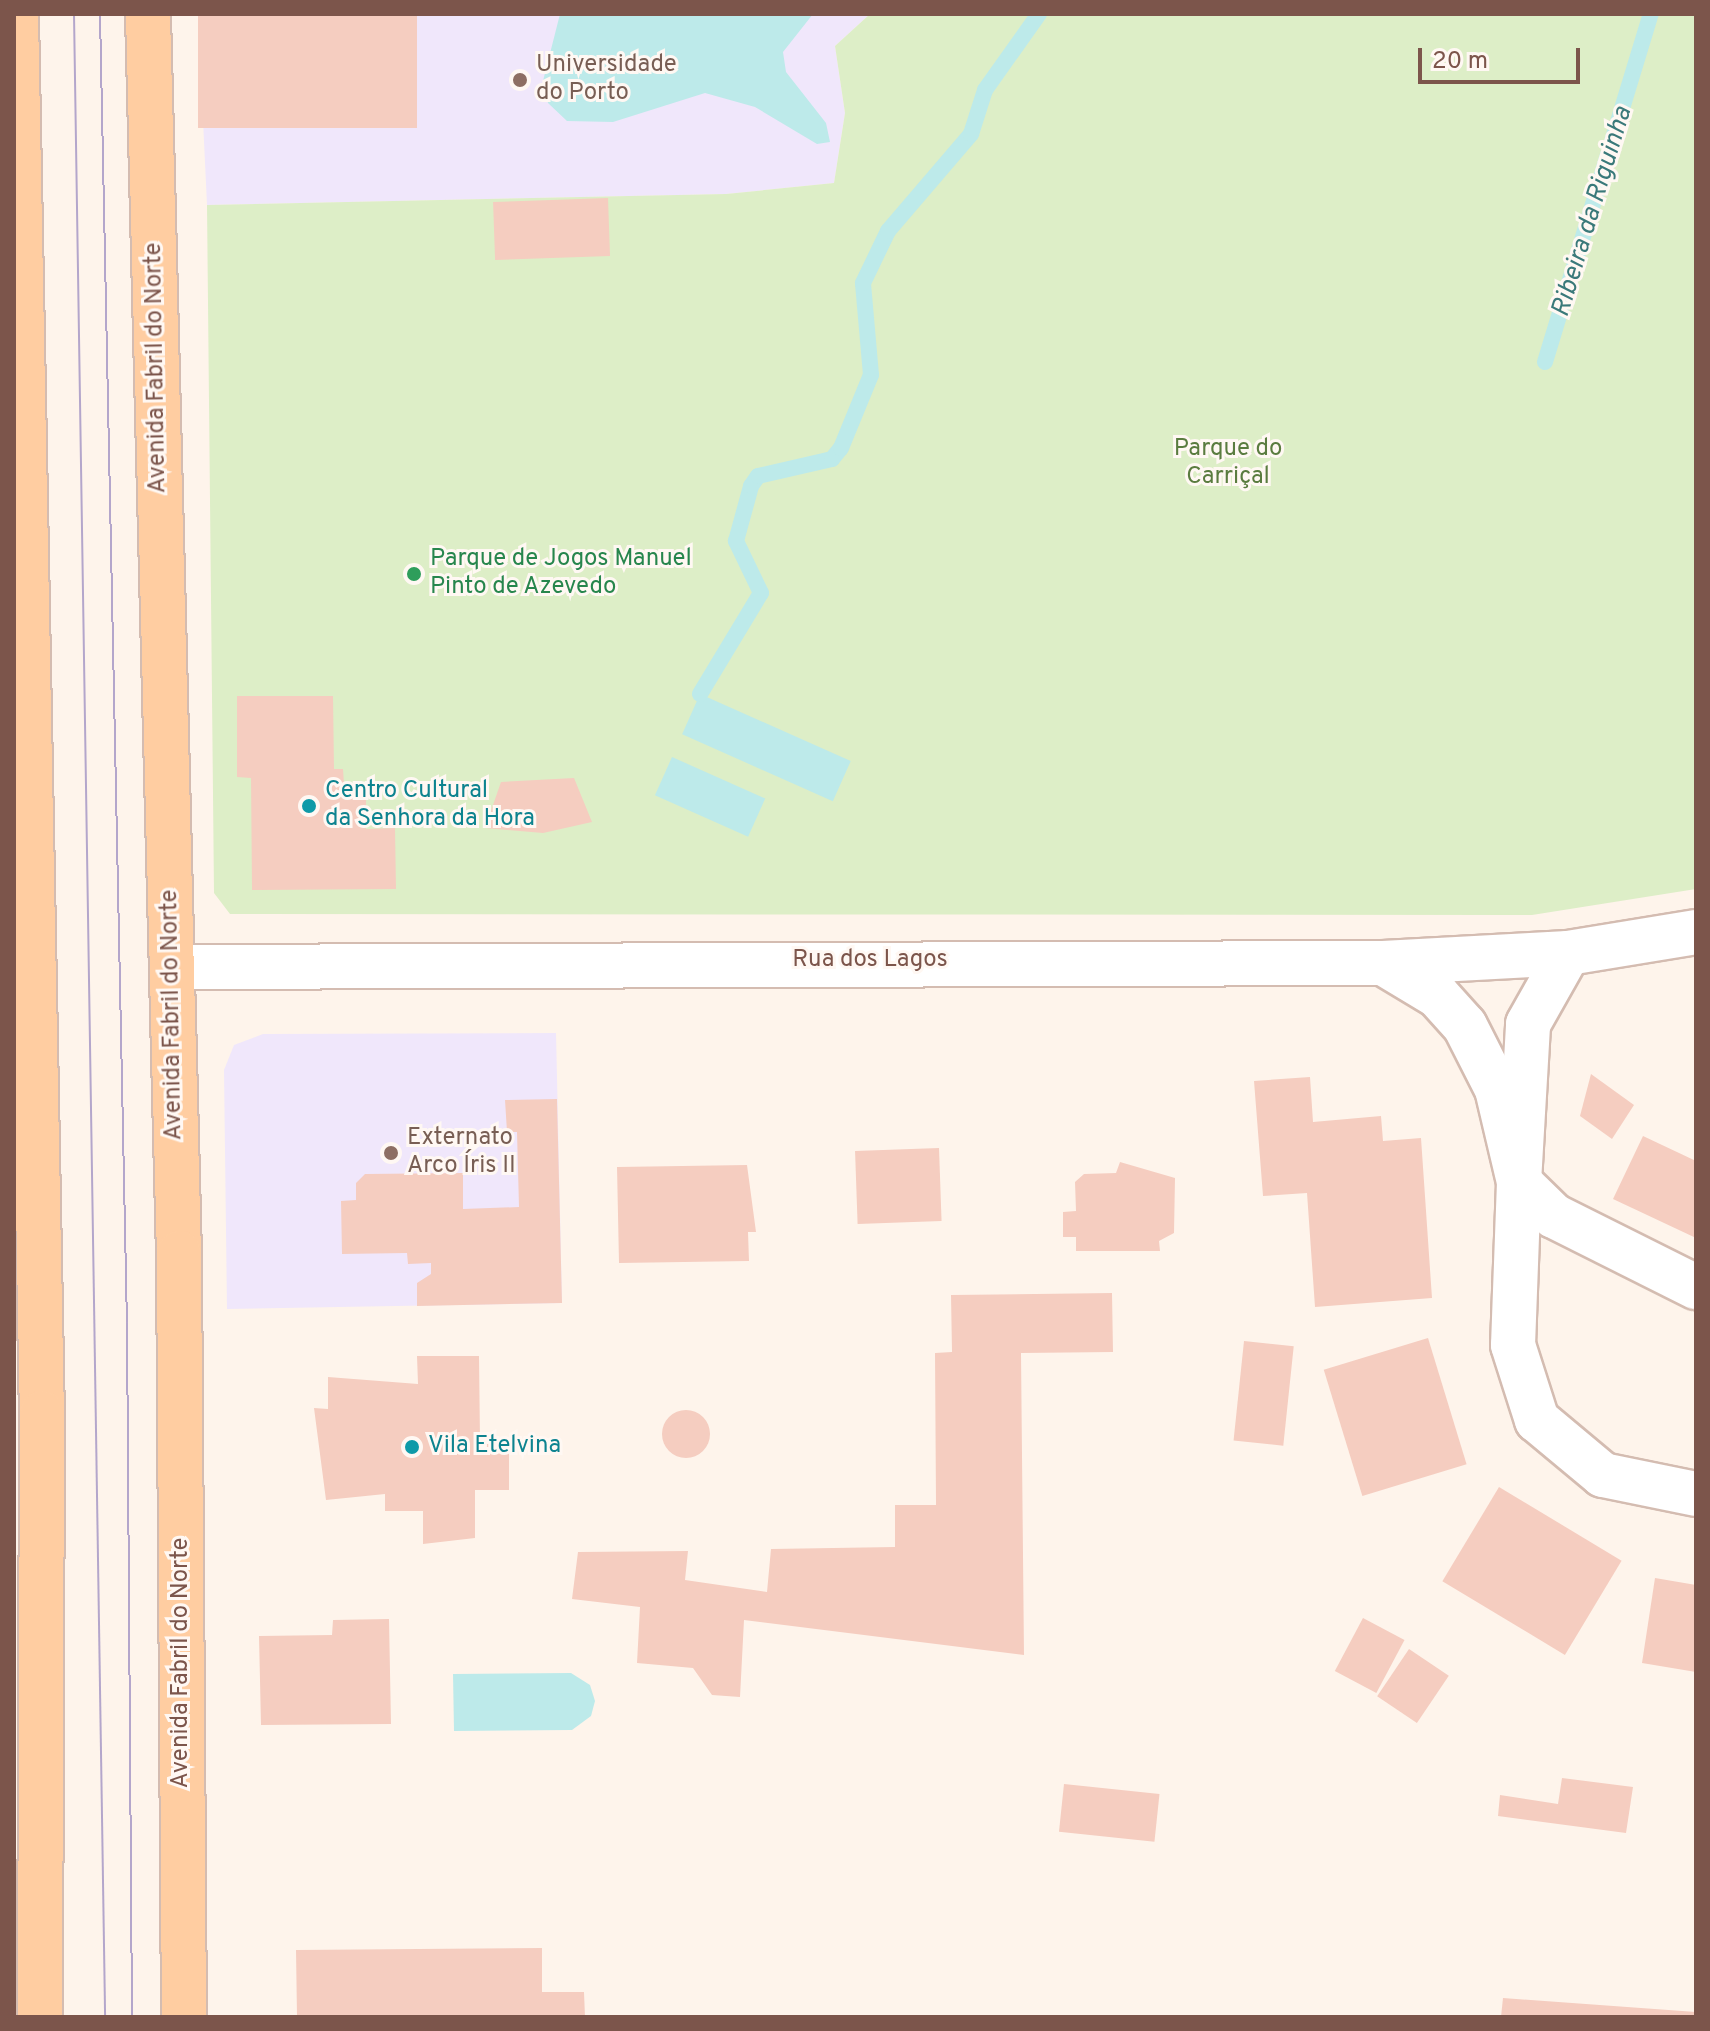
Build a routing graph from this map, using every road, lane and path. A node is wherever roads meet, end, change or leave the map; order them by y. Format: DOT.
graph roads {
  1 [pos="16,14"];
  2 [pos="148,14"];
  3 [pos="1696,932"];
  4 [pos="1568,953"];
  5 [pos="1383,963"];
  6 [pos="172,967"];
  7 [pos="1519,1182"];
  8 [pos="1696,1287"];
  9 [pos="28,1414"];
  10 [pos="1696,1494"];
  11 [pos="40,2017"];
  12 [pos="184,2017"];
  1 -- 9 [label="main road"];
  2 -- 6 [label="main road, Avenida Fabril do Norte"];
  3 -- 4 [label="street, Rua dos Lagos"];
  4 -- 5 [label="street, Rua dos Lagos"];
  4 -- 7 [label="street"];
  5 -- 6 [label="street, Rua dos Lagos"];
  5 -- 7 [label="street"];
  6 -- 12 [label="main road, Avenida Fabril do Norte"];
  7 -- 8 [label="street"];
  7 -- 10 [label="street"];
  9 -- 11 [label="main road"];
}
